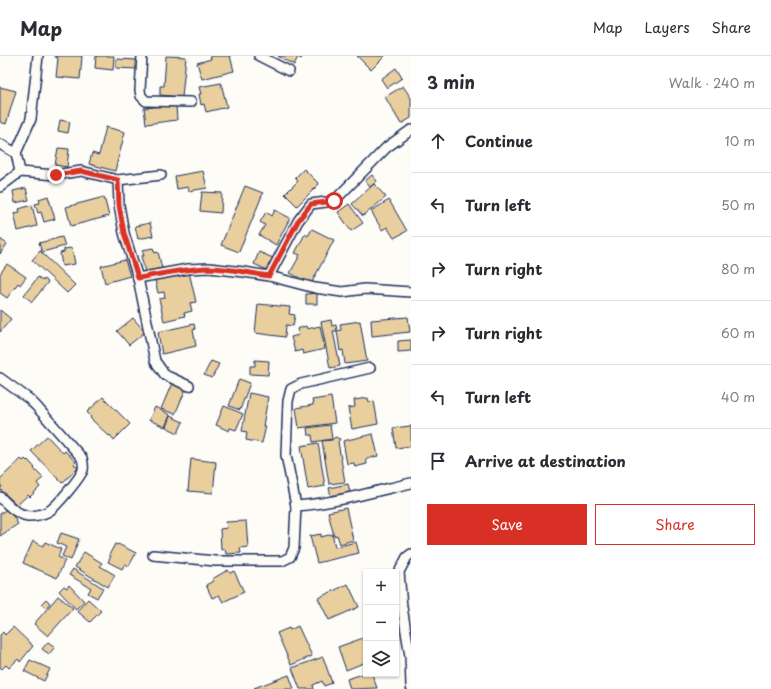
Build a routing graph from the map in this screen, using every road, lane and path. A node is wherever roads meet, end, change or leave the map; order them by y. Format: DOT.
graph roads {
  1 [pos="38,56"];
  2 [pos="142,56"];
  3 [pos="259,56"];
  4 [pos="289,71"];
  5 [pos="191,102"];
  6 [pos="411,130"];
  7 [pos="0,144"];
  8 [pos="16,152"];
  9 [pos="20,172"];
  10 [pos="161,175"];
  11 [pos="118,180"];
  12 [pos="0,187"];
  13 [pos="269,276"];
  14 [pos="138,278"];
  15 [pos="411,292"];
  16 [pos="370,368"];
  17 [pos="0,378"];
  18 [pos="189,386"];
  19 [pos="411,483"];
  20 [pos="0,497"];
  21 [pos="296,506"];
  22 [pos="153,554"];
  23 [pos="411,554"];
  24 [pos="411,687"];
  25 [pos="405,689"];
  1 -- 8 [label="street"];
  2 -- 5 [label="street"];
  3 -- 4 [label="street"];
  6 -- 13 [label="street"];
  7 -- 8 [label="street"];
  8 -- 9 [label="street"];
  9 -- 11 [label="street"];
  9 -- 12 [label="street"];
  10 -- 11 [label="street"];
  11 -- 14 [label="street"];
  13 -- 14 [label="street"];
  13 -- 15 [label="street"];
  14 -- 18 [label="street"];
  16 -- 21 [label="street"];
  17 -- 20 [label="street"];
  19 -- 21 [label="street"];
  21 -- 22 [label="street"];
  23 -- 24 [label="street"];
  24 -- 25 [label="street"];
}
